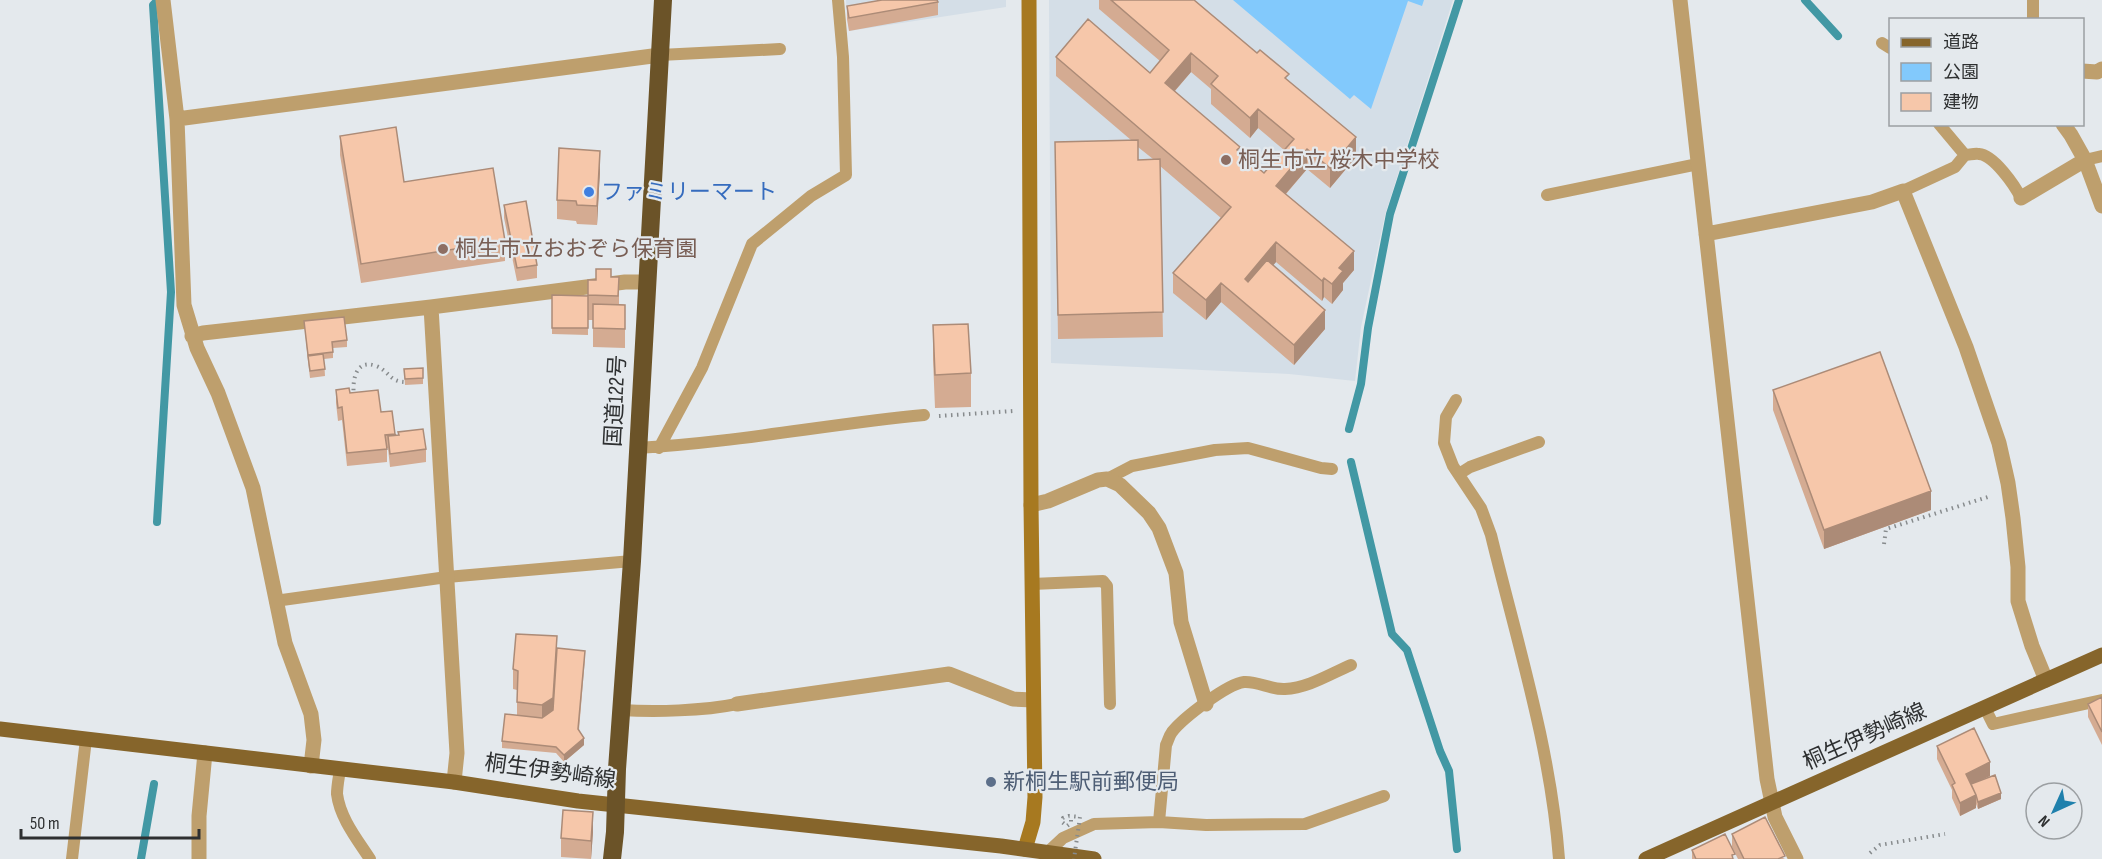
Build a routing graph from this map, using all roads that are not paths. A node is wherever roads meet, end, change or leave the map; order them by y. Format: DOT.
graph roads {
  1 [pos="164,0"];
  2 [pos="663,0"];
  3 [pos="838,0"];
  4 [pos="1029,0"];
  5 [pos="1680,0"];
  6 [pos="2033,0"];
  7 [pos="2033,18"];
  8 [pos="780,49"];
  9 [pos="660,55"];
  10 [pos="2102,69"];
  11 [pos="2084,71"];
  12 [pos="177,119"];
  13 [pos="1941,126"];
  14 [pos="2064,126"];
  15 [pos="1965,155"];
  16 [pos="2102,156"];
  17 [pos="2085,160"];
  18 [pos="1698,164"];
  19 [pos="1903,191"];
  20 [pos="1548,195"];
  21 [pos="2021,198"];
  22 [pos="2102,206"];
  23 [pos="1706,234"];
  24 [pos="647,282"];
  25 [pos="430,308"];
  26 [pos="192,336"];
  27 [pos="1456,400"];
  28 [pos="924,415"];
  29 [pos="1540,442"];
  30 [pos="658,447"];
  31 [pos="638,448"];
  32 [pos="1332,469"];
  33 [pos="1459,474"];
  34 [pos="1107,479"];
  35 [pos="1031,505"];
  36 [pos="632,561"];
  37 [pos="447,577"];
  38 [pos="1032,584"];
  39 [pos="275,601"];
  40 [pos="2102,655"];
  41 [pos="1351,665"];
  42 [pos="2046,680"];
  43 [pos="1033,700"];
  44 [pos="2102,700"];
  45 [pos="736,704"];
  46 [pos="1110,704"];
  47 [pos="1206,704"];
  48 [pos="1985,708"];
  49 [pos="621,710"];
  50 [pos="0,729"];
  51 [pos="86,739"];
  52 [pos="205,753"];
  53 [pos="311,766"];
  54 [pos="340,769"];
  55 [pos="454,782"];
  56 [pos="1384,796"];
  57 [pos="1771,803"];
  58 [pos="616,804"];
  59 [pos="1159,822"];
  60 [pos="1048,852"];
  61 [pos="1022,854"];
  62 [pos="72,859"];
  63 [pos="199,859"];
  64 [pos="370,859"];
  65 [pos="612,859"];
  66 [pos="1094,859"];
  67 [pos="1559,859"];
  68 [pos="1646,859"];
  69 [pos="1796,859"];
  1 -- 12 [label="street"];
  2 -- 9 [label="highway, 国道122号"];
  3 -- 30 [label="lane"];
  4 -- 35 [label="street"];
  5 -- 18 [label="street"];
  6 -- 7 [label="lane"];
  8 -- 9 [label="lane"];
  9 -- 12 [label="street"];
  9 -- 24 [label="highway, 国道122号"];
  10 -- 11 [label="street"];
  12 -- 26 [label="street"];
  13 -- 15 [label="lane"];
  14 -- 17 [label="street"];
  15 -- 19 [label="lane"];
  15 -- 21 [label="lane"];
  16 -- 17 [label="lane"];
  17 -- 21 [label="street"];
  17 -- 22 [label="street"];
  18 -- 20 [label="lane"];
  18 -- 23 [label="street"];
  19 -- 23 [label="street"];
  19 -- 42 [label="street"];
  23 -- 57 [label="street"];
  24 -- 25 [label="street"];
  24 -- 31 [label="highway, 国道122号"];
  25 -- 26 [label="street"];
  25 -- 37 [label="street"];
  26 -- 39 [label="street"];
  27 -- 33 [label="lane"];
  28 -- 30 [label="lane"];
  29 -- 33 [label="lane"];
  30 -- 31 [label="lane"];
  31 -- 36 [label="highway, 国道122号"];
  32 -- 34 [label="lane"];
  33 -- 67 [label="lane"];
  34 -- 35 [label="street"];
  34 -- 47 [label="street"];
  35 -- 38 [label="street"];
  36 -- 37 [label="lane"];
  36 -- 49 [label="highway, 国道122号"];
  37 -- 39 [label="lane"];
  37 -- 55 [label="street"];
  38 -- 43 [label="street"];
  38 -- 46 [label="lane"];
  39 -- 53 [label="street"];
  40 -- 42 [label="main road, 桐生伊勢崎線"];
  41 -- 47 [label="lane"];
  42 -- 48 [label="main road, 桐生伊勢崎線"];
  43 -- 45 [label="street"];
  43 -- 61 [label="street"];
  44 -- 48 [label="lane"];
  45 -- 49 [label="lane"];
  47 -- 59 [label="lane"];
  48 -- 57 [label="main road, 桐生伊勢崎線"];
  49 -- 58 [label="highway, 国道122号"];
  50 -- 51 [label="main road, 桐生伊勢崎線"];
  51 -- 52 [label="main road, 桐生伊勢崎線"];
  51 -- 62 [label="lane"];
  52 -- 53 [label="main road, 桐生伊勢崎線"];
  52 -- 63 [label="street"];
  53 -- 54 [label="main road, 桐生伊勢崎線"];
  54 -- 55 [label="main road, 桐生伊勢崎線"];
  54 -- 64 [label="lane"];
  55 -- 58 [label="main road, 桐生伊勢崎線"];
  56 -- 59 [label="lane"];
  57 -- 68 [label="main road, 桐生伊勢崎線"];
  57 -- 69 [label="street"];
  58 -- 61 [label="main road, 桐生伊勢崎線"];
  58 -- 65 [label="highway, 国道122号"];
  59 -- 60 [label="lane"];
  60 -- 61 [label="main road, 桐生伊勢崎線"];
  60 -- 66 [label="main road, 桐生伊勢崎線"];
}
